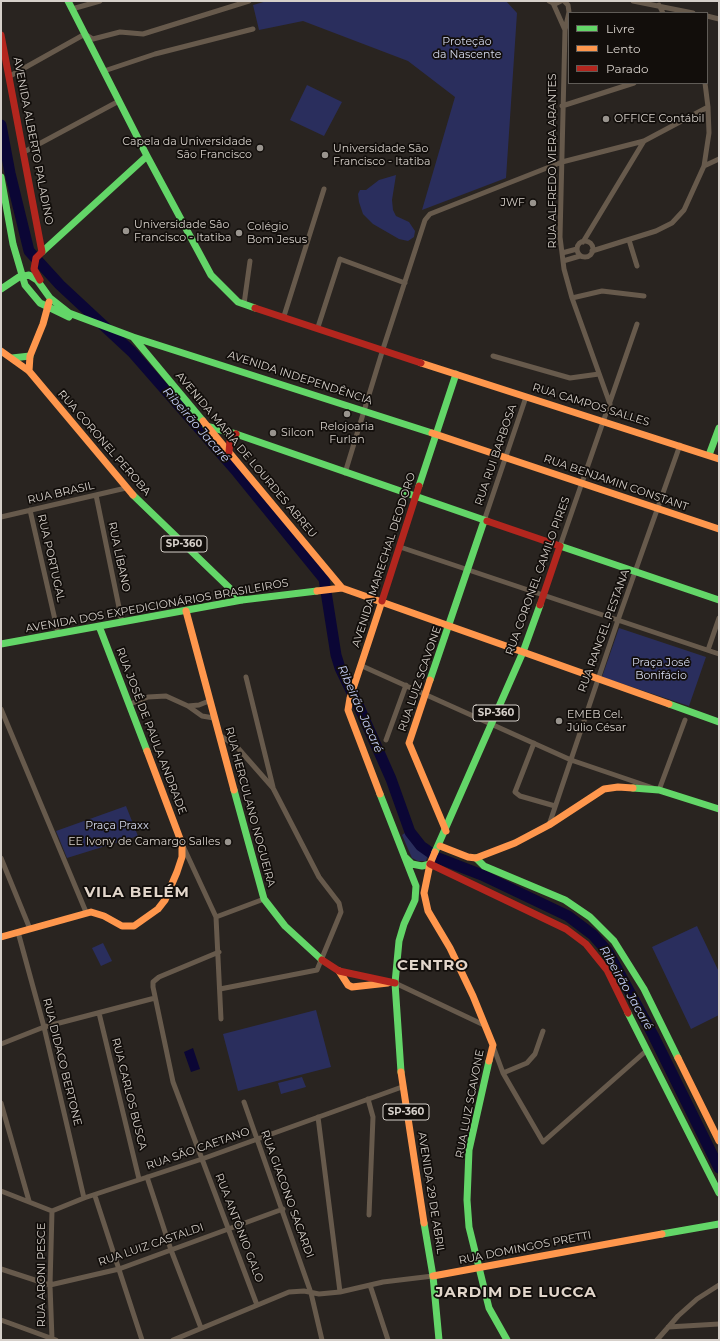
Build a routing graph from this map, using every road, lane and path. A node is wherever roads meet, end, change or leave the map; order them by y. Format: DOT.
graph roads {
  1 [pos="68,1"];
  2 [pos="100,1"];
  3 [pos="249,1"];
  4 [pos="562,1"];
  5 [pos="633,1"];
  6 [pos="551,2"];
  7 [pos="658,6"];
  8 [pos="72,9"];
  9 [pos="569,12"];
  10 [pos="663,12"];
  11 [pos="688,12"];
  12 [pos="568,16"];
  13 [pos="708,16"];
  14 [pos="719,19"];
  15 [pos="253,29"];
  16 [pos="565,30"];
  17 [pos="84,34"];
  18 [pos="1,35"];
  19 [pos="104,71"];
  20 [pos="10,76"];
  21 [pos="631,84"];
  22 [pos="705,84"];
  23 [pos="119,100"];
  24 [pos="562,106"];
  25 [pos="708,107"];
  26 [pos="644,141"];
  27 [pos="24,152"];
  28 [pos="147,156"];
  29 [pos="719,159"];
  30 [pos="562,162"];
  31 [pos="704,166"];
  32 [pos="1,177"];
  33 [pos="324,189"];
  34 [pos="629,240"];
  35 [pos="583,242"];
  36 [pos="577,249"];
  37 [pos="592,251"];
  38 [pos="41,253"];
  39 [pos="562,253"];
  40 [pos="580,256"];
  41 [pos="250,261"];
  42 [pos="563,262"];
  43 [pos="637,266"];
  44 [pos="22,276"];
  45 [pos="405,282"];
  46 [pos="1,289"];
  47 [pos="50,295"];
  48 [pos="644,296"];
  49 [pos="572,298"];
  50 [pos="244,304"];
  51 [pos="48,308"];
  52 [pos="284,316"];
  53 [pos="87,322"];
  54 [pos="637,324"];
  55 [pos="318,327"];
  56 [pos="132,337"];
  57 [pos="383,349"];
  58 [pos="1,351"];
  59 [pos="30,356"];
  60 [pos="493,356"];
  61 [pos="12,358"];
  62 [pos="29,371"];
  63 [pos="456,374"];
  64 [pos="599,374"];
  65 [pos="526,397"];
  66 [pos="610,404"];
  67 [pos="364,410"];
  68 [pos="604,421"];
  69 [pos="206,426"];
  70 [pos="719,428"];
  71 [pos="236,434"];
  72 [pos="436,434"];
  73 [pos="680,445"];
  74 [pos="229,452"];
  75 [pos="709,455"];
  76 [pos="506,457"];
  77 [pos="719,458"];
  78 [pos="345,473"];
  79 [pos="582,483"];
  80 [pos="126,488"];
  81 [pos="96,495"];
  82 [pos="415,497"];
  83 [pos="658,508"];
  84 [pos="30,510"];
  85 [pos="1,517"];
  86 [pos="484,521"];
  87 [pos="719,529"];
  88 [pos="560,546"];
  89 [pos="400,547"];
  90 [pos="468,570"];
  91 [pos="636,572"];
  92 [pos="342,588"];
  93 [pos="543,595"];
  94 [pos="242,600"];
  95 [pos="719,600"];
  96 [pos="382,601"];
  97 [pos="186,611"];
  98 [pos="719,618"];
  99 [pos="618,620"];
  100 [pos="122,622"];
  101 [pos="450,625"];
  102 [pos="99,626"];
  103 [pos="58,633"];
  104 [pos="1,644"];
  105 [pos="708,650"];
  106 [pos="523,652"];
  107 [pos="719,654"];
  108 [pos="362,666"];
  109 [pos="246,677"];
  110 [pos="598,678"];
  111 [pos="406,685"];
  112 [pos="427,694"];
  113 [pos="209,701"];
  114 [pos="130,704"];
  115 [pos="188,706"];
  116 [pos="1,709"];
  117 [pos="214,718"];
  118 [pos="685,720"];
  119 [pos="719,722"];
  120 [pos="492,724"];
  121 [pos="221,736"];
  122 [pos="386,740"];
  123 [pos="534,744"];
  124 [pos="571,760"];
  125 [pos="273,788"];
  126 [pos="659,790"];
  127 [pos="555,806"];
  128 [pos="719,809"];
  129 [pos="549,825"];
  130 [pos="446,831"];
  131 [pos="182,844"];
  132 [pos="439,848"];
  133 [pos="405,857"];
  134 [pos="1,858"];
  135 [pos="476,858"];
  136 [pos="431,863"];
  137 [pos="416,886"];
  138 [pos="264,899"];
  139 [pos="412,907"];
  140 [pos="428,911"];
  141 [pos="86,912"];
  142 [pos="216,917"];
  143 [pos="30,929"];
  144 [pos="18,932"];
  145 [pos="1,937"];
  146 [pos="219,952"];
  147 [pos="322,960"];
  148 [pos="339,971"];
  149 [pos="355,974"];
  150 [pos="346,980"];
  151 [pos="395,983"];
  152 [pos="220,989"];
  153 [pos="155,998"];
  154 [pos="99,1013"];
  155 [pos="220,1019"];
  156 [pos="484,1025"];
  157 [pos="44,1027"];
  158 [pos="543,1031"];
  159 [pos="1,1044"];
  160 [pos="493,1045"];
  161 [pos="646,1051"];
  162 [pos="503,1073"];
  163 [pos="402,1087"];
  164 [pos="368,1099"];
  165 [pos="244,1102"];
  166 [pos="1,1103"];
  167 [pos="318,1117"];
  168 [pos="257,1139"];
  169 [pos="719,1141"];
  170 [pos="202,1159"];
  171 [pos="147,1177"];
  172 [pos="139,1179"];
  173 [pos="2,1193"];
  174 [pos="719,1193"];
  175 [pos="95,1196"];
  176 [pos="84,1198"];
  177 [pos="29,1201"];
  178 [pos="283,1209"];
  179 [pos="52,1212"];
  180 [pos="369,1215"];
  181 [pos="719,1224"];
  182 [pos="230,1229"];
  183 [pos="171,1250"];
  184 [pos="1,1269"];
  185 [pos="119,1269"];
  186 [pos="480,1269"];
  187 [pos="433,1276"];
  188 [pos="50,1285"];
  189 [pos="370,1285"];
  190 [pos="719,1285"];
  191 [pos="340,1292"];
  192 [pos="311,1293"];
  193 [pos="257,1305"];
  194 [pos="1,1320"];
  195 [pos="719,1324"];
  196 [pos="668,1327"];
  197 [pos="201,1328"];
  198 [pos="54,1339"];
  199 [pos="142,1340"];
  200 [pos="173,1340"];
  201 [pos="322,1340"];
  202 [pos="388,1340"];
  203 [pos="439,1340"];
  204 [pos="507,1340"];
  205 [pos="656,1340"];
  1 -- 8 [label="main road, RUA CAMPOS SALLES"];
  2 -- 8 [label="street"];
  3 -- 17 [label="street"];
  4 -- 6 [label="street"];
  4 -- 9 [label="street, RUA ALFREDO VIERA ARANTES"];
  5 -- 7 [label="street"];
  6 -- 16 [label="street, RUA ALFREDO VIERA ARANTES"];
  7 -- 10 [label="street"];
  7 -- 11 [label="street"];
  8 -- 17 [label="main road, RUA CAMPOS SALLES"];
  12 -- 16 [label="street, RUA ALFREDO VIERA ARANTES"];
  13 -- 14 [label="street"];
  15 -- 19 [label="street"];
  16 -- 24 [label="street, RUA ALFREDO VIERA ARANTES"];
  17 -- 19 [label="main road, RUA CAMPOS SALLES"];
  17 -- 20 [label="street"];
  18 -- 20 [label="main road, AVENIDA ALBERTO PALADINO"];
  19 -- 23 [label="main road, RUA CAMPOS SALLES"];
  20 -- 27 [label="main road, AVENIDA ALBERTO PALADINO"];
  21 -- 24 [label="street"];
  22 -- 25 [label="street"];
  23 -- 27 [label="street"];
  23 -- 28 [label="main road, RUA CAMPOS SALLES"];
  24 -- 30 [label="street, RUA ALFREDO VIERA ARANTES"];
  25 -- 26 [label="street"];
  25 -- 31 [label="street"];
  26 -- 30 [label="street"];
  26 -- 35 [label="street"];
  27 -- 38 [label="main road, AVENIDA ALBERTO PALADINO"];
  28 -- 38 [label="main road"];
  28 -- 50 [label="main road, RUA CAMPOS SALLES"];
  29 -- 31 [label="street"];
  30 -- 39 [label="street, RUA ALFREDO VIERA ARANTES"];
  30 -- 45 [label="street"];
  31 -- 34 [label="street"];
  32 -- 44 [label="main road"];
  33 -- 52 [label="street"];
  34 -- 37 [label="street"];
  34 -- 43 [label="street"];
  35 -- 36 [label="street"];
  35 -- 37 [label="street"];
  36 -- 39 [label="street"];
  36 -- 40 [label="street"];
  37 -- 40 [label="street"];
  38 -- 47 [label="main road, AVENIDA INDEPENDÊNCIA"];
  39 -- 42 [label="street, RUA ALFREDO VIERA ARANTES"];
  40 -- 42 [label="street"];
  41 -- 50 [label="street"];
  42 -- 49 [label="street, RUA ALFREDO VIERA ARANTES"];
  44 -- 46 [label="main road"];
  44 -- 47 [label="main road, AVENIDA INDEPENDÊNCIA"];
  44 -- 51 [label="main road, AVENIDA INDEPENDÊNCIA"];
  45 -- 55 [label="street"];
  45 -- 57 [label="street"];
  47 -- 51 [label="main road"];
  47 -- 53 [label="main road, AVENIDA INDEPENDÊNCIA"];
  48 -- 49 [label="street"];
  49 -- 64 [label="street, RUA ALFREDO VIERA ARANTES"];
  50 -- 52 [label="main road, RUA CAMPOS SALLES"];
  51 -- 53 [label="main road, AVENIDA INDEPENDÊNCIA"];
  51 -- 59 [label="main road"];
  52 -- 55 [label="main road, RUA CAMPOS SALLES"];
  53 -- 56 [label="main road, AVENIDA INDEPENDÊNCIA"];
  54 -- 66 [label="street, RUA CORONEL CAMILO PIRES"];
  55 -- 57 [label="main road, RUA CAMPOS SALLES"];
  56 -- 67 [label="main road, AVENIDA INDEPENDÊNCIA"];
  56 -- 69 [label="main road, AVENIDA MARIA DE LOURDES ABREU"];
  57 -- 63 [label="main road, RUA CAMPOS SALLES"];
  57 -- 67 [label="street"];
  58 -- 61 [label="main road, RUA CORONEL PEROBA / SP-360"];
  59 -- 61 [label="main road"];
  59 -- 62 [label="main road"];
  60 -- 64 [label="street"];
  61 -- 62 [label="main road, RUA CORONEL PEROBA / SP-360"];
  62 -- 80 [label="main road, RUA CORONEL PEROBA / SP-360"];
  63 -- 65 [label="main road, RUA CAMPOS SALLES"];
  63 -- 72 [label="main road, AVENIDA MARECHAL DEODORO"];
  64 -- 66 [label="street, RUA ALFREDO VIERA ARANTES"];
  65 -- 68 [label="main road, RUA CAMPOS SALLES"];
  65 -- 76 [label="street, RUA RUI BARBOSA"];
  66 -- 68 [label="street, RUA CORONEL CAMILO PIRES"];
  67 -- 72 [label="main road, AVENIDA INDEPENDÊNCIA"];
  67 -- 78 [label="street"];
  68 -- 73 [label="main road, RUA CAMPOS SALLES"];
  68 -- 79 [label="street, RUA CORONEL CAMILO PIRES"];
  69 -- 71 [label="main road"];
  69 -- 74 [label="main road, AVENIDA MARIA DE LOURDES ABREU"];
  70 -- 75 [label="main road"];
  71 -- 74 [label="main road"];
  71 -- 78 [label="main road"];
  72 -- 76 [label="main road, AVENIDA INDEPENDÊNCIA"];
  72 -- 82 [label="main road, AVENIDA MARECHAL DEODORO"];
  73 -- 75 [label="main road, RUA CAMPOS SALLES"];
  73 -- 83 [label="street, RUA RANGEL PESTANA"];
  74 -- 92 [label="main road, AVENIDA MARIA DE LOURDES ABREU"];
  75 -- 77 [label="main road, RUA CAMPOS SALLES"];
  76 -- 79 [label="main road, RUA BENJAMIN CONSTANT"];
  76 -- 86 [label="street, RUA RUI BARBOSA"];
  78 -- 82 [label="main road"];
  79 -- 83 [label="main road, RUA BENJAMIN CONSTANT"];
  79 -- 88 [label="street, RUA CORONEL CAMILO PIRES"];
  80 -- 81 [label="street, RUA BRASIL"];
  80 -- 94 [label="main road, RUA CORONEL PEROBA / SP-360"];
  81 -- 84 [label="street, RUA BRASIL"];
  81 -- 100 [label="street, RUA LÍBANO"];
  82 -- 86 [label="main road"];
  82 -- 89 [label="main road, AVENIDA MARECHAL DEODORO"];
  83 -- 87 [label="main road, RUA BENJAMIN CONSTANT"];
  83 -- 91 [label="street, RUA RANGEL PESTANA"];
  84 -- 85 [label="street, RUA BRASIL"];
  84 -- 103 [label="street, RUA PORTUGAL"];
  86 -- 88 [label="main road"];
  86 -- 90 [label="main road, RUA LUIZ SCAVONE"];
  88 -- 91 [label="main road"];
  88 -- 93 [label="main road, RUA CORONEL CAMILO PIRES / SP-360"];
  89 -- 90 [label="street"];
  89 -- 96 [label="main road, AVENIDA MARECHAL DEODORO"];
  90 -- 93 [label="street"];
  90 -- 101 [label="main road, RUA LUIZ SCAVONE"];
  91 -- 95 [label="main road"];
  91 -- 99 [label="street, RUA RANGEL PESTANA"];
  92 -- 94 [label="main road, AVENIDA DOS EXPEDICIONÁRIOS BRASILEIROS"];
  92 -- 96 [label="main road"];
  93 -- 99 [label="street"];
  93 -- 106 [label="main road, RUA CORONEL CAMILO PIRES / SP-360"];
  94 -- 97 [label="main road, AVENIDA DOS EXPEDICIONÁRIOS BRASILEIROS"];
  96 -- 101 [label="main road"];
  96 -- 108 [label="main road, AVENIDA MARECHAL DEODORO / SP-360"];
  97 -- 100 [label="main road, AVENIDA DOS EXPEDICIONÁRIOS BRASILEIROS"];
  97 -- 113 [label="main road, RUA HERCULANO NOGUEIRA"];
  98 -- 105 [label="street"];
  99 -- 105 [label="street"];
  99 -- 110 [label="street, RUA RANGEL PESTANA"];
  100 -- 102 [label="main road, AVENIDA DOS EXPEDICIONÁRIOS BRASILEIROS"];
  101 -- 106 [label="main road"];
  101 -- 112 [label="main road, RUA LUIZ SCAVONE"];
  102 -- 103 [label="main road, AVENIDA DOS EXPEDICIONÁRIOS BRASILEIROS"];
  102 -- 114 [label="main road, RUA JOSÉ DE PAULA ANDRADE"];
  103 -- 104 [label="main road, AVENIDA DOS EXPEDICIONÁRIOS BRASILEIROS"];
  105 -- 107 [label="street"];
  106 -- 110 [label="main road"];
  106 -- 120 [label="main road, RUA CORONEL CAMILO PIRES / SP-360"];
  108 -- 111 [label="street"];
  108 -- 133 [label="main road, AVENIDA MARECHAL DEODORO / SP-360"];
  109 -- 125 [label="street"];
  110 -- 119 [label="main road"];
  110 -- 124 [label="street, RUA RANGEL PESTANA"];
  111 -- 112 [label="street"];
  111 -- 122 [label="street"];
  112 -- 120 [label="street"];
  112 -- 130 [label="main road, RUA LUIZ SCAVONE"];
  113 -- 115 [label="street"];
  113 -- 117 [label="main road, RUA HERCULANO NOGUEIRA"];
  114 -- 115 [label="street"];
  114 -- 131 [label="main road, RUA JOSÉ DE PAULA ANDRADE"];
  115 -- 117 [label="street"];
  116 -- 141 [label="street"];
  117 -- 121 [label="main road, RUA HERCULANO NOGUEIRA"];
  118 -- 126 [label="street"];
  120 -- 123 [label="street"];
  120 -- 130 [label="main road, RUA CORONEL CAMILO PIRES / SP-360"];
  121 -- 125 [label="street"];
  121 -- 138 [label="main road, RUA HERCULANO NOGUEIRA"];
  123 -- 124 [label="street"];
  123 -- 127 [label="street"];
  124 -- 126 [label="street"];
  124 -- 127 [label="street, RUA RANGEL PESTANA"];
  125 -- 147 [label="street"];
  126 -- 128 [label="main road"];
  126 -- 129 [label="main road"];
  127 -- 129 [label="street, RUA RANGEL PESTANA"];
  129 -- 135 [label="main road"];
  130 -- 132 [label="main road, RUA LUIZ SCAVONE / SP-360"];
  131 -- 141 [label="main road"];
  131 -- 142 [label="street"];
  132 -- 135 [label="main road"];
  132 -- 136 [label="main road, RUA LUIZ SCAVONE / SP-360"];
  133 -- 136 [label="main road"];
  133 -- 137 [label="main road, AVENIDA MARECHAL DEODORO / SP-360"];
  134 -- 143 [label="street"];
  135 -- 169 [label="main road"];
  136 -- 140 [label="main road, RUA LUIZ SCAVONE / SP-360"];
  136 -- 161 [label="main road"];
  137 -- 139 [label="main road, AVENIDA 29 DE ABRIL / SP-360"];
  138 -- 142 [label="street"];
  138 -- 147 [label="main road, RUA HERCULANO NOGUEIRA"];
  139 -- 140 [label="main road"];
  139 -- 151 [label="main road, AVENIDA 29 DE ABRIL / SP-360"];
  140 -- 156 [label="main road, RUA LUIZ SCAVONE / SP-360"];
  141 -- 143 [label="main road"];
  142 -- 146 [label="street"];
  143 -- 144 [label="main road"];
  144 -- 145 [label="main road"];
  144 -- 157 [label="street, RUA DIDACO BERTONE"];
  146 -- 152 [label="street"];
  146 -- 153 [label="street, RUA ANTÔNIO GALO"];
  147 -- 148 [label="main road, RUA HERCULANO NOGUEIRA"];
  147 -- 152 [label="street"];
  148 -- 149 [label="main road, RUA HERCULANO NOGUEIRA"];
  148 -- 150 [label="main road"];
  149 -- 150 [label="main road"];
  149 -- 151 [label="main road, RUA HERCULANO NOGUEIRA"];
  150 -- 151 [label="main road"];
  151 -- 156 [label="street"];
  151 -- 163 [label="main road, AVENIDA 29 DE ABRIL / SP-360"];
  152 -- 155 [label="street"];
  153 -- 154 [label="street"];
  153 -- 170 [label="street, RUA ANTÔNIO GALO"];
  154 -- 157 [label="street"];
  154 -- 172 [label="street, RUA CARLOS BUSCA"];
  156 -- 160 [label="main road, RUA LUIZ SCAVONE / SP-360"];
  157 -- 159 [label="street"];
  157 -- 176 [label="street, RUA DIDACO BERTONE"];
  158 -- 162 [label="street"];
  160 -- 162 [label="street"];
  160 -- 186 [label="main road, RUA LUIZ SCAVONE"];
  161 -- 162 [label="street"];
  161 -- 174 [label="main road"];
  163 -- 164 [label="street, RUA SÃO CAETANO"];
  163 -- 187 [label="main road, AVENIDA 29 DE ABRIL / SP-360"];
  164 -- 167 [label="street, RUA SÃO CAETANO"];
  164 -- 180 [label="street"];
  165 -- 168 [label="street, RUA GIACONO SACARDI"];
  166 -- 177 [label="street"];
  167 -- 168 [label="street, RUA SÃO CAETANO"];
  167 -- 191 [label="street"];
  168 -- 170 [label="street, RUA SÃO CAETANO"];
  168 -- 178 [label="street, RUA GIACONO SACARDI"];
  170 -- 171 [label="street, RUA SÃO CAETANO"];
  170 -- 182 [label="street, RUA ANTÔNIO GALO"];
  171 -- 172 [label="street, RUA SÃO CAETANO"];
  171 -- 183 [label="street"];
  172 -- 175 [label="street, RUA SÃO CAETANO"];
  173 -- 177 [label="street"];
  175 -- 176 [label="street, RUA SÃO CAETANO"];
  175 -- 185 [label="street"];
  176 -- 179 [label="street, RUA SÃO CAETANO"];
  177 -- 179 [label="street"];
  178 -- 182 [label="street, RUA LUIZ CASTALDI"];
  178 -- 192 [label="street, RUA GIACONO SACARDI"];
  179 -- 188 [label="street, RUA ARONI PESCE"];
  181 -- 186 [label="main road, RUA DOMINGOS PRETTI"];
  182 -- 183 [label="street, RUA LUIZ CASTALDI"];
  182 -- 193 [label="street, RUA ANTÔNIO GALO"];
  183 -- 185 [label="street, RUA LUIZ CASTALDI"];
  183 -- 197 [label="street"];
  184 -- 188 [label="street"];
  185 -- 188 [label="street, RUA LUIZ CASTALDI"];
  185 -- 199 [label="street"];
  186 -- 187 [label="main road, RUA DOMINGOS PRETTI"];
  186 -- 204 [label="main road, RUA LUIZ SCAVONE"];
  187 -- 189 [label="street, RUA DOMINGOS PRETTI"];
  187 -- 203 [label="main road, AVENIDA 29 DE ABRIL / SP-360"];
  188 -- 198 [label="street, RUA ARONI PESCE"];
  189 -- 191 [label="street, RUA DOMINGOS PRETTI"];
  189 -- 202 [label="street"];
  190 -- 196 [label="street"];
  191 -- 192 [label="street, RUA DOMINGOS PRETTI"];
  192 -- 193 [label="street, RUA DOMINGOS PRETTI"];
  192 -- 201 [label="street, RUA GIACONO SACARDI"];
  193 -- 197 [label="street, RUA DOMINGOS PRETTI"];
  194 -- 198 [label="street"];
  195 -- 196 [label="street"];
  196 -- 205 [label="street"];
  197 -- 200 [label="street, RUA DOMINGOS PRETTI"];
}
